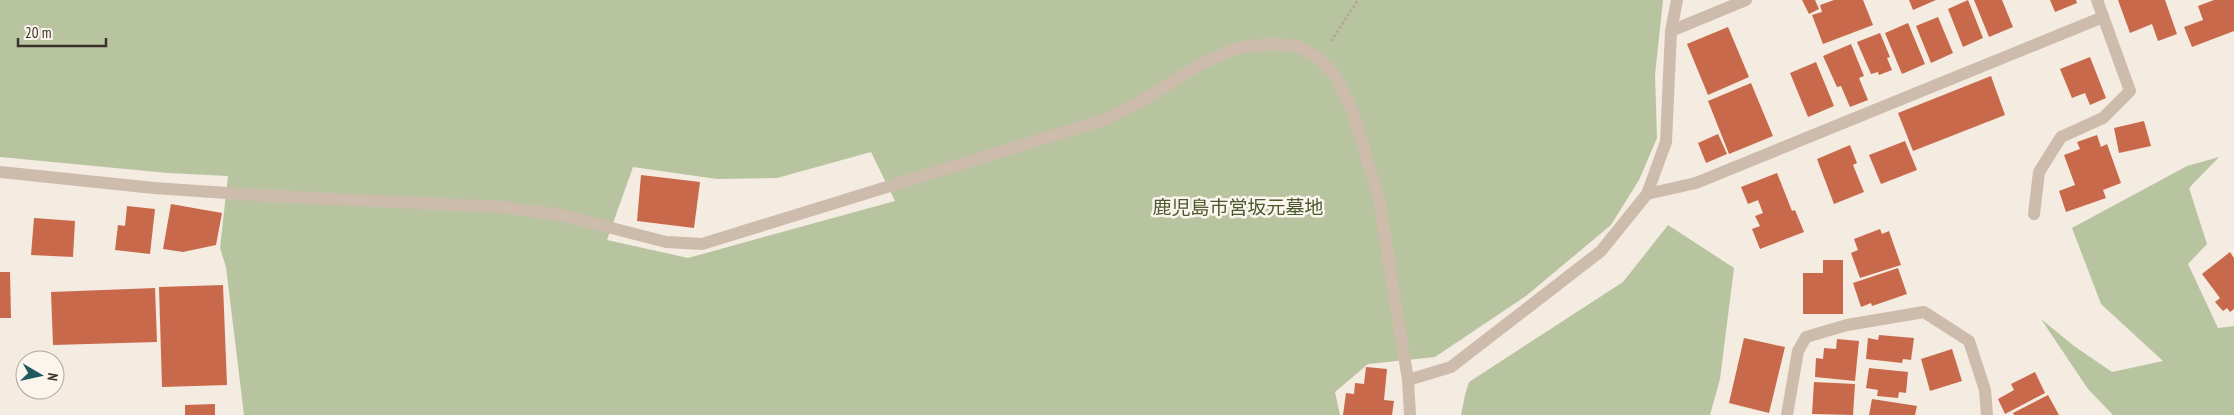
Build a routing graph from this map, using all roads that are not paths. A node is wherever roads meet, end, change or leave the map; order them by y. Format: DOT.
graph roads {
  1 [pos="1678,0"];
  2 [pos="1746,0"];
  3 [pos="2097,0"];
  4 [pos="2103,17"];
  5 [pos="1671,31"];
  6 [pos="0,172"];
  7 [pos="1647,194"];
  8 [pos="2034,214"];
  9 [pos="1408,380"];
  10 [pos="1410,415"];
  11 [pos="1787,415"];
  12 [pos="1987,415"];
  1 -- 5 [label="street"];
  2 -- 5 [label="street"];
  3 -- 4 [label="street"];
  4 -- 7 [label="street"];
  4 -- 8 [label="street"];
  5 -- 7 [label="street"];
  6 -- 9 [label="street"];
  7 -- 9 [label="street"];
  9 -- 10 [label="street"];
  11 -- 12 [label="street"];
}
